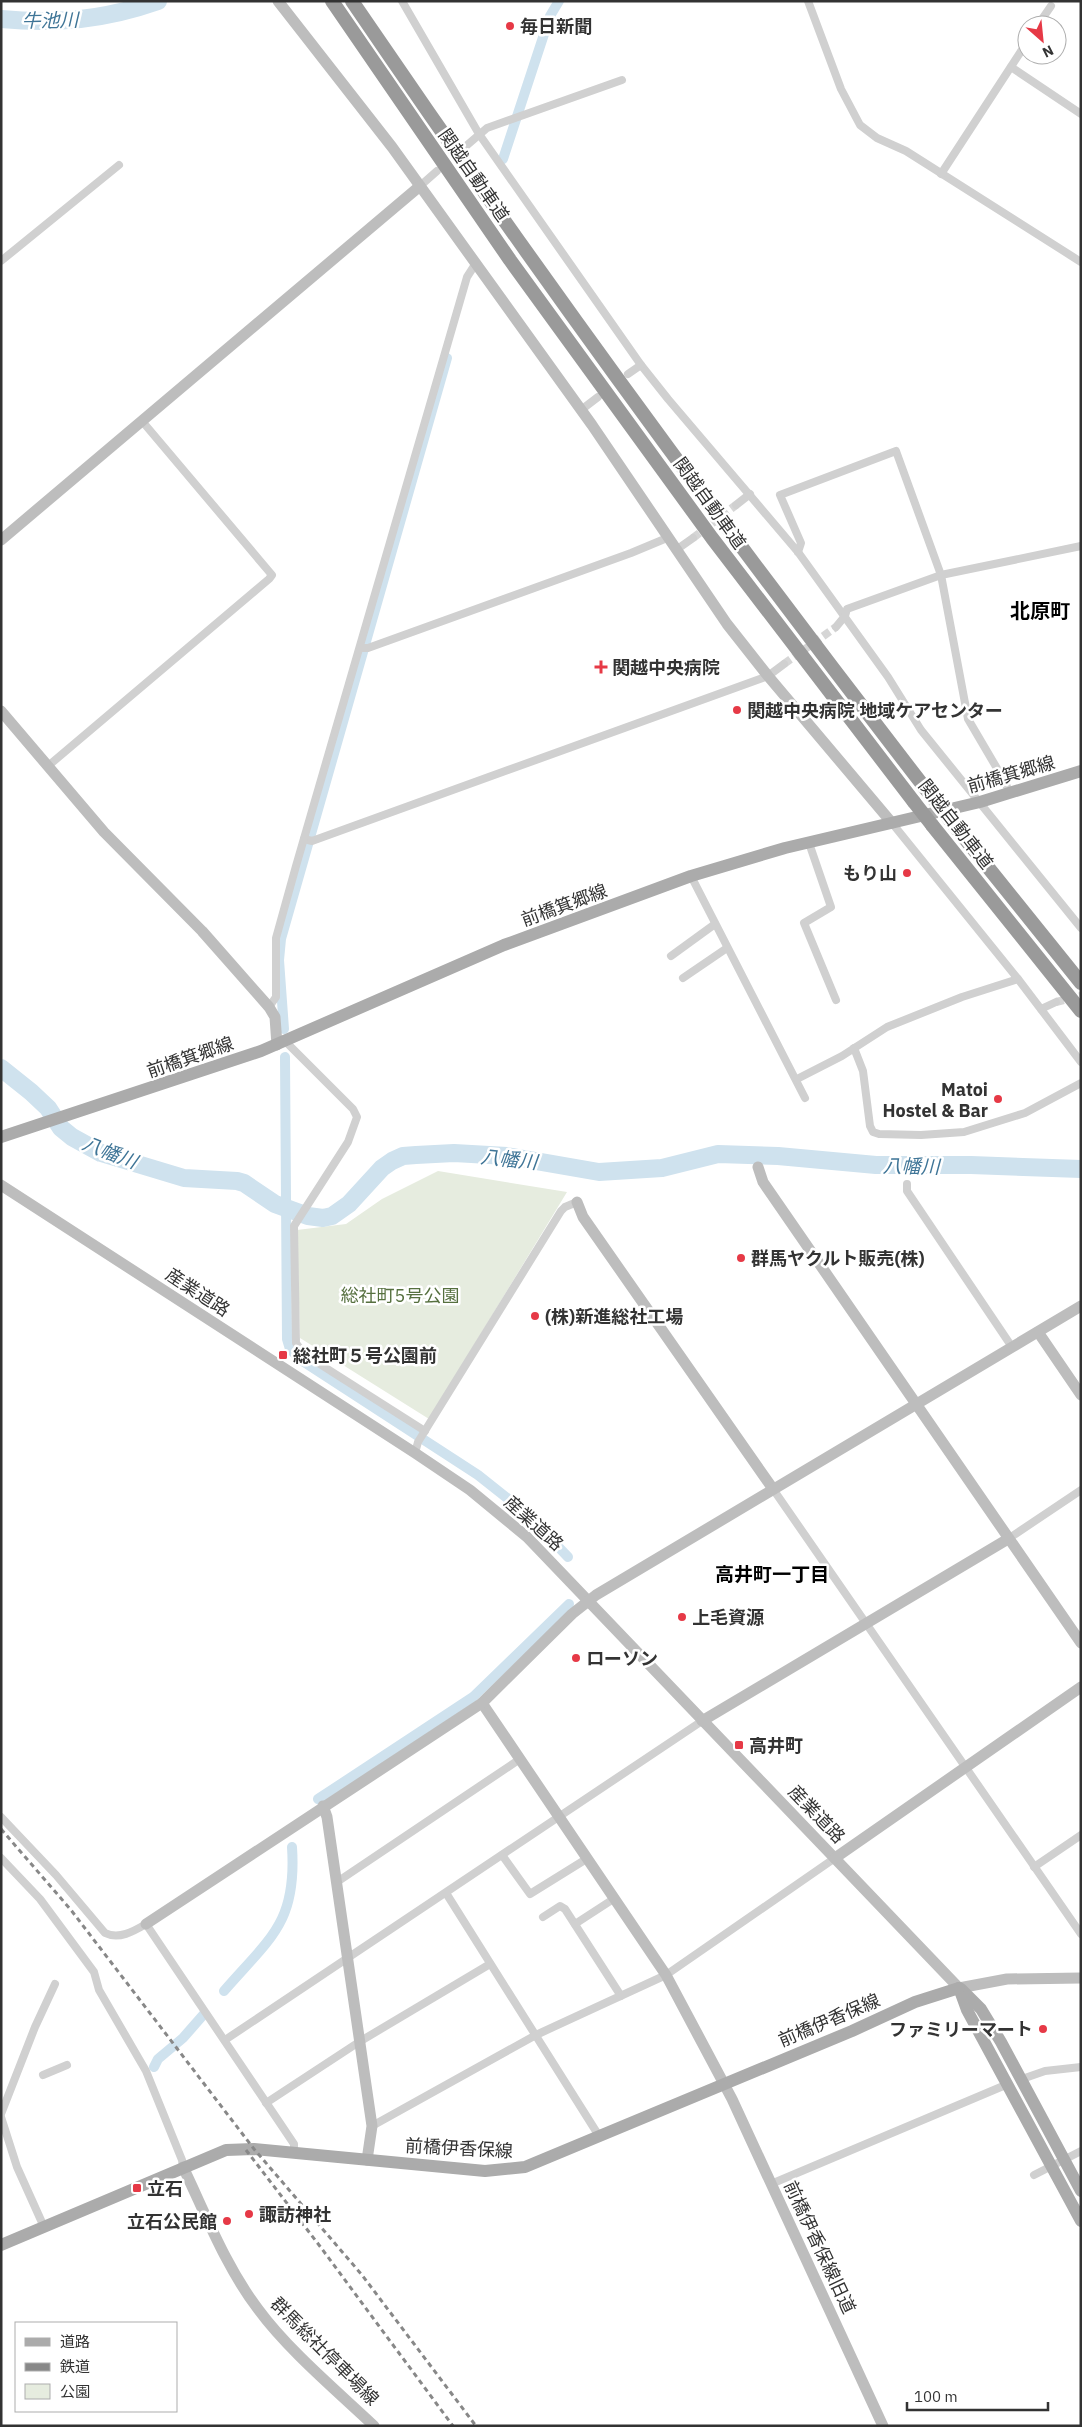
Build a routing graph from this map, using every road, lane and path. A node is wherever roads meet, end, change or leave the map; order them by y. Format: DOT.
graph roads {
  1 [pos="278,1"];
  2 [pos="332,1"];
  3 [pos="352,1"];
  4 [pos="402,1"];
  5 [pos="808,1"];
  6 [pos="1051,6"];
  7 [pos="1045,15"];
  8 [pos="1017,58"];
  9 [pos="1011,67"];
  10 [pos="622,80"];
  11 [pos="1081,114"];
  12 [pos="479,134"];
  13 [pos="466,146"];
  14 [pos="119,165"];
  15 [pos="437,171"];
  16 [pos="941,174"];
  17 [pos="420,186"];
  18 [pos="1,261"];
  19 [pos="1081,262"];
  20 [pos="476,263"];
  21 [pos="641,365"];
  22 [pos="628,374"];
  23 [pos="598,397"];
  24 [pos="581,410"];
  25 [pos="142,421"];
  26 [pos="750,494"];
  27 [pos="736,506"];
  28 [pos="667,538"];
  29 [pos="693,538"];
  30 [pos="1,540"];
  31 [pos="1081,546"];
  32 [pos="676,550"];
  33 [pos="798,552"];
  34 [pos="941,575"];
  35 [pos="845,616"];
  36 [pos="836,627"];
  37 [pos="360,648"];
  38 [pos="784,664"];
  39 [pos="768,676"];
  40 [pos="1,711"];
  41 [pos="48,766"];
  42 [pos="1081,772"];
  43 [pos="1010,794"];
  44 [pos="980,802"];
  45 [pos="892,823"];
  46 [pos="304,840"];
  47 [pos="809,843"];
  48 [pos="691,876"];
  49 [pos="715,924"];
  50 [pos="1081,928"];
  51 [pos="727,948"];
  52 [pos="671,956"];
  53 [pos="683,978"];
  54 [pos="1018,979"];
  55 [pos="1081,983"];
  56 [pos="836,1000"];
  57 [pos="1056,1002"];
  58 [pos="269,1007"];
  59 [pos="1041,1009"];
  60 [pos="1081,1011"];
  61 [pos="282,1043"];
  62 [pos="854,1048"];
  63 [pos="1081,1062"];
  64 [pos="797,1079"];
  65 [pos="1081,1083"];
  66 [pos="804,1098"];
  67 [pos="1,1137"];
  68 [pos="758,1167"];
  69 [pos="907,1184"];
  70 [pos="1,1185"];
  71 [pos="577,1202"];
  72 [pos="1081,1306"];
  73 [pos="1038,1332"];
  74 [pos="1012,1347"];
  75 [pos="1081,1395"];
  76 [pos="916,1405"];
  77 [pos="425,1432"];
  78 [pos="415,1453"];
  79 [pos="773,1489"];
  80 [pos="1081,1490"];
  81 [pos="1008,1539"];
  82 [pos="587,1600"];
  83 [pos="866,1624"];
  84 [pos="1081,1643"];
  85 [pos="1081,1687"];
  86 [pos="482,1703"];
  87 [pos="702,1721"];
  88 [pos="520,1759"];
  89 [pos="964,1767"];
  90 [pos="323,1806"];
  91 [pos="559,1816"];
  92 [pos="1,1817"];
  93 [pos="1081,1835"];
  94 [pos="502,1855"];
  95 [pos="1,1858"];
  96 [pos="588,1858"];
  97 [pos="835,1858"];
  98 [pos="1034,1867"];
  99 [pos="337,1882"];
  100 [pos="446,1893"];
  101 [pos="615,1898"];
  102 [pos="543,1917"];
  103 [pos="146,1924"];
  104 [pos="575,1924"];
  105 [pos="1081,1934"];
  106 [pos="348,1958"];
  107 [pos="490,1964"];
  108 [pos="666,1975"];
  109 [pos="1081,1978"];
  110 [pos="56,1984"];
  111 [pos="959,1988"];
  112 [pos="622,1996"];
  113 [pos="536,2035"];
  114 [pos="225,2040"];
  115 [pos="359,2042"];
  116 [pos="67,2065"];
  117 [pos="1081,2067"];
  118 [pos="43,2075"];
  119 [pos="1022,2079"];
  120 [pos="724,2083"];
  121 [pos="1008,2084"];
  122 [pos="266,2103"];
  123 [pos="1,2115"];
  124 [pos="372,2126"];
  125 [pos="599,2136"];
  126 [pos="1081,2150"];
  127 [pos="294,2154"];
  128 [pos="1064,2158"];
  129 [pos="368,2160"];
  130 [pos="1051,2166"];
  131 [pos="182,2167"];
  132 [pos="1034,2175"];
  133 [pos="772,2184"];
  134 [pos="1081,2191"];
  135 [pos="1081,2221"];
  136 [pos="44,2227"];
  137 [pos="1,2245"];
  138 [pos="374,2426"];
  139 [pos="883,2426"];
  1 -- 17 [label="street"];
  2 -- 60 [label="highway, 関越自動車道, bridge"];
  3 -- 55 [label="highway, 関越自動車道, bridge"];
  4 -- 12 [label="street"];
  5 -- 16 [label="street"];
  6 -- 7 [label="street"];
  8 -- 9 [label="street"];
  9 -- 11 [label="street"];
  9 -- 16 [label="street"];
  10 -- 12 [label="street"];
  12 -- 13 [label="street"];
  12 -- 21 [label="street"];
  14 -- 18 [label="street"];
  15 -- 17 [label="street"];
  16 -- 19 [label="street"];
  17 -- 20 [label="street"];
  17 -- 25 [label="street"];
  20 -- 24 [label="street"];
  20 -- 37 [label="street"];
  21 -- 22 [label="street"];
  21 -- 26 [label="street"];
  23 -- 24 [label="street"];
  24 -- 28 [label="street"];
  25 -- 30 [label="street"];
  25 -- 41 [label="street"];
  26 -- 27 [label="street"];
  26 -- 33 [label="street"];
  28 -- 32 [label="street"];
  28 -- 37 [label="street"];
  29 -- 32 [label="street"];
  31 -- 34 [label="street"];
  32 -- 39 [label="street"];
  33 -- 34 [label="street"];
  33 -- 35 [label="street"];
  34 -- 35 [label="street"];
  34 -- 43 [label="street"];
  35 -- 36 [label="street"];
  35 -- 44 [label="street"];
  37 -- 46 [label="street"];
  38 -- 39 [label="street"];
  39 -- 45 [label="street"];
  39 -- 46 [label="street"];
  40 -- 41 [label="street"];
  41 -- 58 [label="street"];
  42 -- 43 [label="main road, 前橋箕郷線"];
  43 -- 44 [label="main road, 前橋箕郷線"];
  44 -- 45 [label="main road, 前橋箕郷線"];
  44 -- 50 [label="street"];
  45 -- 47 [label="main road, 前橋箕郷線"];
  45 -- 54 [label="street"];
  46 -- 58 [label="street"];
  47 -- 48 [label="main road, 前橋箕郷線"];
  47 -- 56 [label="street"];
  48 -- 49 [label="street"];
  48 -- 61 [label="main road, 前橋箕郷線"];
  49 -- 51 [label="street"];
  49 -- 52 [label="street"];
  51 -- 53 [label="street"];
  51 -- 64 [label="street"];
  54 -- 59 [label="street"];
  54 -- 62 [label="street"];
  57 -- 59 [label="street"];
  58 -- 61 [label="street"];
  59 -- 63 [label="street"];
  61 -- 67 [label="main road, 前橋箕郷線"];
  61 -- 77 [label="street"];
  62 -- 64 [label="street"];
  62 -- 65 [label="street"];
  64 -- 66 [label="street"];
  68 -- 76 [label="street"];
  69 -- 74 [label="street"];
  70 -- 78 [label="street, 産業道路"];
  71 -- 77 [label="street"];
  71 -- 79 [label="street"];
  72 -- 73 [label="street"];
  73 -- 74 [label="street"];
  73 -- 75 [label="street"];
  74 -- 76 [label="street"];
  76 -- 79 [label="street"];
  76 -- 81 [label="street"];
  77 -- 78 [label="street"];
  78 -- 82 [label="street, 産業道路"];
  79 -- 82 [label="street"];
  79 -- 83 [label="street"];
  80 -- 81 [label="street"];
  81 -- 83 [label="street"];
  81 -- 84 [label="street"];
  82 -- 86 [label="street"];
  82 -- 87 [label="street, 産業道路"];
  83 -- 87 [label="street"];
  83 -- 89 [label="street"];
  85 -- 89 [label="street"];
  86 -- 88 [label="street, 前橋伊香保線旧道"];
  86 -- 90 [label="street"];
  87 -- 91 [label="street"];
  87 -- 97 [label="street, 産業道路"];
  88 -- 91 [label="street, 前橋伊香保線旧道"];
  88 -- 99 [label="street"];
  89 -- 97 [label="street"];
  89 -- 98 [label="street"];
  90 -- 99 [label="street"];
  90 -- 103 [label="street"];
  91 -- 94 [label="street"];
  91 -- 96 [label="street, 前橋伊香保線旧道"];
  92 -- 103 [label="street"];
  93 -- 98 [label="street"];
  94 -- 96 [label="street"];
  94 -- 100 [label="street"];
  95 -- 131 [label="street"];
  96 -- 101 [label="street, 前橋伊香保線旧道"];
  97 -- 108 [label="street"];
  97 -- 111 [label="street, 産業道路"];
  98 -- 105 [label="street"];
  99 -- 106 [label="street"];
  100 -- 106 [label="street"];
  100 -- 107 [label="street"];
  101 -- 104 [label="street"];
  101 -- 108 [label="street, 前橋伊香保線旧道"];
  102 -- 104 [label="street"];
  103 -- 114 [label="street"];
  104 -- 112 [label="street"];
  106 -- 114 [label="street"];
  106 -- 115 [label="street"];
  107 -- 113 [label="street"];
  107 -- 115 [label="street"];
  108 -- 112 [label="street"];
  108 -- 120 [label="street, 前橋伊香保線旧道"];
  109 -- 111 [label="street"];
  110 -- 123 [label="street"];
  111 -- 119 [label="main road"];
  111 -- 120 [label="main road, 前橋伊香保線"];
  111 -- 121 [label="main road"];
  112 -- 113 [label="street"];
  113 -- 124 [label="street"];
  113 -- 125 [label="street"];
  114 -- 122 [label="street"];
  115 -- 122 [label="street"];
  115 -- 124 [label="street"];
  116 -- 118 [label="street"];
  117 -- 119 [label="street"];
  119 -- 128 [label="main road"];
  120 -- 125 [label="main road, 前橋伊香保線"];
  120 -- 133 [label="street, 前橋伊香保線旧道"];
  121 -- 130 [label="main road"];
  121 -- 133 [label="street"];
  122 -- 127 [label="street"];
  123 -- 136 [label="street"];
  124 -- 129 [label="street"];
  125 -- 129 [label="main road, 前橋伊香保線"];
  126 -- 128 [label="street"];
  127 -- 129 [label="main road, 前橋伊香保線"];
  127 -- 131 [label="main road, 前橋伊香保線"];
  128 -- 130 [label="street"];
  128 -- 134 [label="main road"];
  130 -- 132 [label="street"];
  130 -- 135 [label="main road"];
  131 -- 136 [label="main road, 前橋伊香保線"];
  131 -- 138 [label="street, 群馬総社停車場線"];
  133 -- 139 [label="street, 前橋伊香保線旧道"];
  136 -- 137 [label="main road, 前橋伊香保線"];
}
